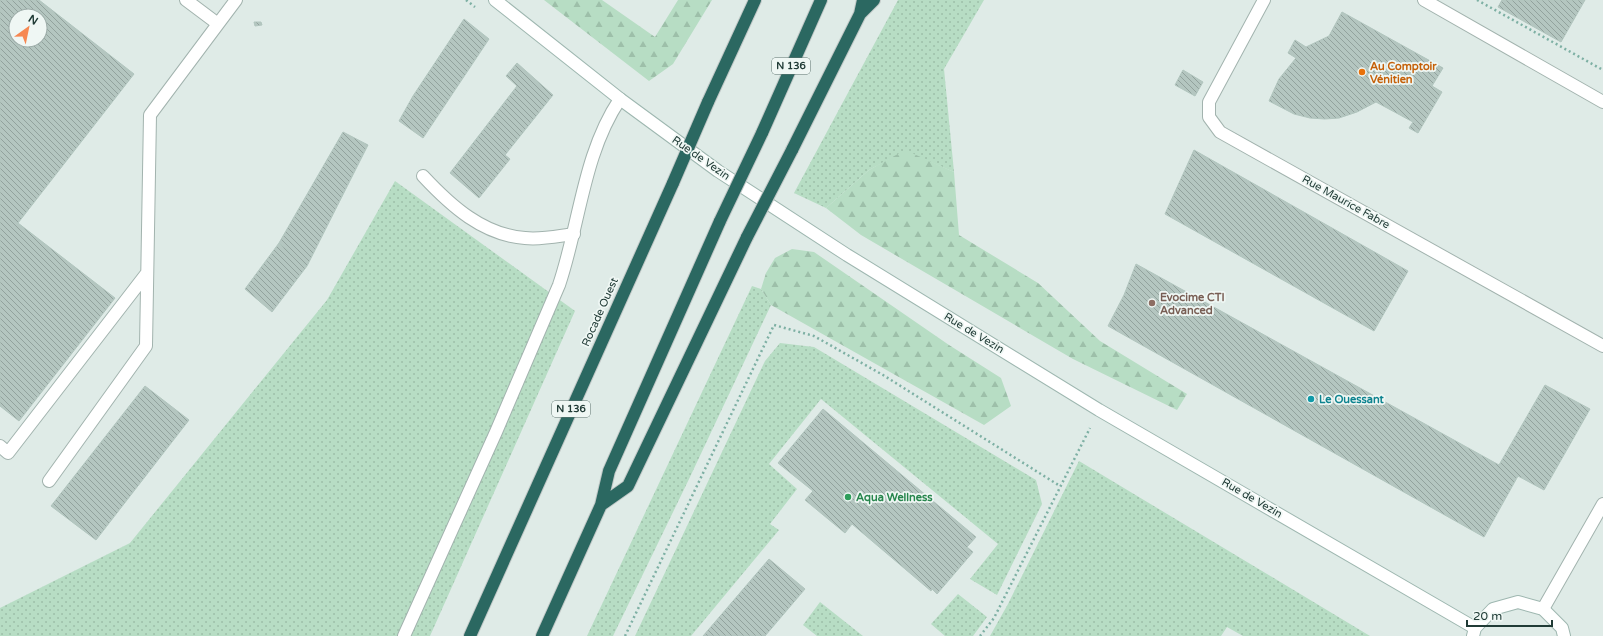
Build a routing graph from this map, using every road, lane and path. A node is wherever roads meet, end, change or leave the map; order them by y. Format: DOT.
graph roads {
  1 [pos="186,0"];
  2 [pos="236,0"];
  3 [pos="495,0"];
  4 [pos="755,0"];
  5 [pos="821,0"];
  6 [pos="863,0"];
  7 [pos="874,0"];
  8 [pos="1264,0"];
  9 [pos="1424,0"];
  10 [pos="1477,0"];
  11 [pos="860,14"];
  12 [pos="218,24"];
  13 [pos="1603,70"];
  14 [pos="620,99"];
  15 [pos="1603,102"];
  16 [pos="423,176"];
  17 [pos="574,234"];
  18 [pos="147,273"];
  19 [pos="1603,346"];
  20 [pos="1099,410"];
  21 [pos="0,446"];
  22 [pos="49,481"];
  23 [pos="1060,486"];
  24 [pos="1603,504"];
  25 [pos="601,505"];
  26 [pos="1543,609"];
  27 [pos="1474,632"];
  28 [pos="404,636"];
  29 [pos="470,636"];
  30 [pos="542,636"];
  31 [pos="625,636"];
  32 [pos="980,636"];
  33 [pos="1564,636"];
  1 -- 12 [label="street"];
  2 -- 12 [label="street"];
  3 -- 14 [label="street, Rue de Vezin"];
  4 -- 29 [label="highway, Rocade Ouest / N 136, bridge"];
  5 -- 25 [label="highway, N 136, bridge"];
  6 -- 11 [label="highway"];
  7 -- 11 [label="highway"];
  8 -- 19 [label="street, Rue Maurice Fabre"];
  9 -- 15 [label="street"];
  10 -- 13 [label="path"];
  11 -- 25 [label="highway, bridge"];
  12 -- 18 [label="street"];
  14 -- 17 [label="street"];
  14 -- 20 [label="street, Rue de Vezin"];
  16 -- 17 [label="street"];
  17 -- 28 [label="street"];
  18 -- 21 [label="street"];
  18 -- 22 [label="street"];
  20 -- 23 [label="path"];
  20 -- 27 [label="street, Rue de Vezin"];
  23 -- 31 [label="path"];
  23 -- 32 [label="path"];
  24 -- 26 [label="street"];
  25 -- 30 [label="highway, N 136"];
  26 -- 27 [label="street"];
  26 -- 33 [label="street"];
}
